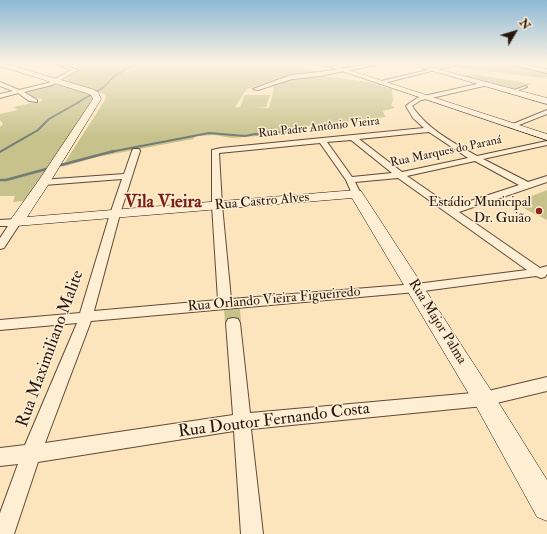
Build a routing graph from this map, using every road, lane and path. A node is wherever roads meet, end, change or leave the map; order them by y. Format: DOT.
graph roads {
  1 [pos="12,89"];
  2 [pos="30,89"];
  3 [pos="80,89"];
  4 [pos="401,89"];
  5 [pos="463,89"];
  6 [pos="505,89"];
  7 [pos="520,89"];
  8 [pos="513,91"];
  9 [pos="20,92"];
  10 [pos="0,96"];
  11 [pos="426,97"];
  12 [pos="35,101"];
  13 [pos="547,101"];
  14 [pos="547,112"];
  15 [pos="512,126"];
  16 [pos="428,130"];
  17 [pos="352,137"];
  18 [pos="547,137"];
  19 [pos="322,140"];
  20 [pos="547,143"];
  21 [pos="136,151"];
  22 [pos="476,158"];
  23 [pos="400,175"];
  24 [pos="127,176"];
  25 [pos="547,179"];
  26 [pos="44,182"];
  27 [pos="527,185"];
  28 [pos="353,187"];
  29 [pos="217,205"];
  30 [pos="451,211"];
  31 [pos="115,214"];
  32 [pos="16,222"];
  33 [pos="0,223"];
  34 [pos="0,246"];
  35 [pos="544,273"];
  36 [pos="416,288"];
  37 [pos="225,304"];
  38 [pos="86,317"];
  39 [pos="233,323"];
  40 [pos="0,325"];
  41 [pos="547,384"];
  42 [pos="484,399"];
  43 [pos="242,422"];
  44 [pos="31,454"];
  45 [pos="0,457"];
  46 [pos="547,507"];
  47 [pos="4,534"];
  48 [pos="252,534"];
  1 -- 9 [label="street"];
  2 -- 9 [label="street"];
  3 -- 26 [label="street"];
  4 -- 11 [label="street"];
  5 -- 11 [label="street"];
  6 -- 8 [label="street"];
  7 -- 8 [label="lane"];
  8 -- 13 [label="street"];
  9 -- 10 [label="street"];
  9 -- 12 [label="street"];
  11 -- 15 [label="street"];
  11 -- 16 [label="street"];
  14 -- 15 [label="street"];
  15 -- 18 [label="street"];
  16 -- 17 [label="street, Rua Padre Antônio Vieira"];
  16 -- 22 [label="street"];
  17 -- 19 [label="street, Rua Padre Antônio Vieira"];
  17 -- 23 [label="street"];
  19 -- 28 [label="street, Rua Major Palma"];
  19 -- 29 [label="street, Rua Padre Antônio Vieira"];
  20 -- 22 [label="street, Rua Marques do Paraná"];
  21 -- 24 [label="street, Rua Maximiliano Malite"];
  22 -- 23 [label="street, Rua Marques do Paraná"];
  22 -- 27 [label="street"];
  23 -- 28 [label="street, Rua Marques do Paraná"];
  23 -- 30 [label="street"];
  24 -- 26 [label="street"];
  24 -- 31 [label="street, Rua Maximiliano Malite"];
  25 -- 27 [label="street"];
  26 -- 32 [label="street"];
  27 -- 30 [label="street"];
  28 -- 29 [label="street, Rua Castro Alves"];
  28 -- 36 [label="street, Rua Major Palma"];
  29 -- 31 [label="street, Rua Castro Alves"];
  29 -- 37 [label="street"];
  30 -- 35 [label="street"];
  31 -- 32 [label="street, Rua Castro Alves"];
  31 -- 38 [label="street, Rua Maximiliano Malite"];
  32 -- 33 [label="street, Rua Castro Alves"];
  32 -- 34 [label="street"];
  35 -- 36 [label="street, Rua Orlando Vieira Figueiredo"];
  36 -- 37 [label="street, Rua Orlando Vieira Figueiredo"];
  36 -- 42 [label="street, Rua Major Palma"];
  37 -- 38 [label="street, Rua Orlando Vieira Figueiredo"];
  38 -- 40 [label="street, Rua Orlando Vieira Figueiredo"];
  38 -- 44 [label="street, Rua Maximiliano Malite"];
  39 -- 43 [label="street"];
  41 -- 42 [label="street, Rua Doutor Fernando Costa"];
  42 -- 43 [label="street, Rua Doutor Fernando Costa"];
  42 -- 46 [label="street, Rua Major Palma"];
  43 -- 44 [label="street, Rua Doutor Fernando Costa"];
  43 -- 48 [label="street"];
  44 -- 45 [label="street, Rua Doutor Fernando Costa"];
  44 -- 47 [label="street, Rua Maximiliano Malite"];
}
